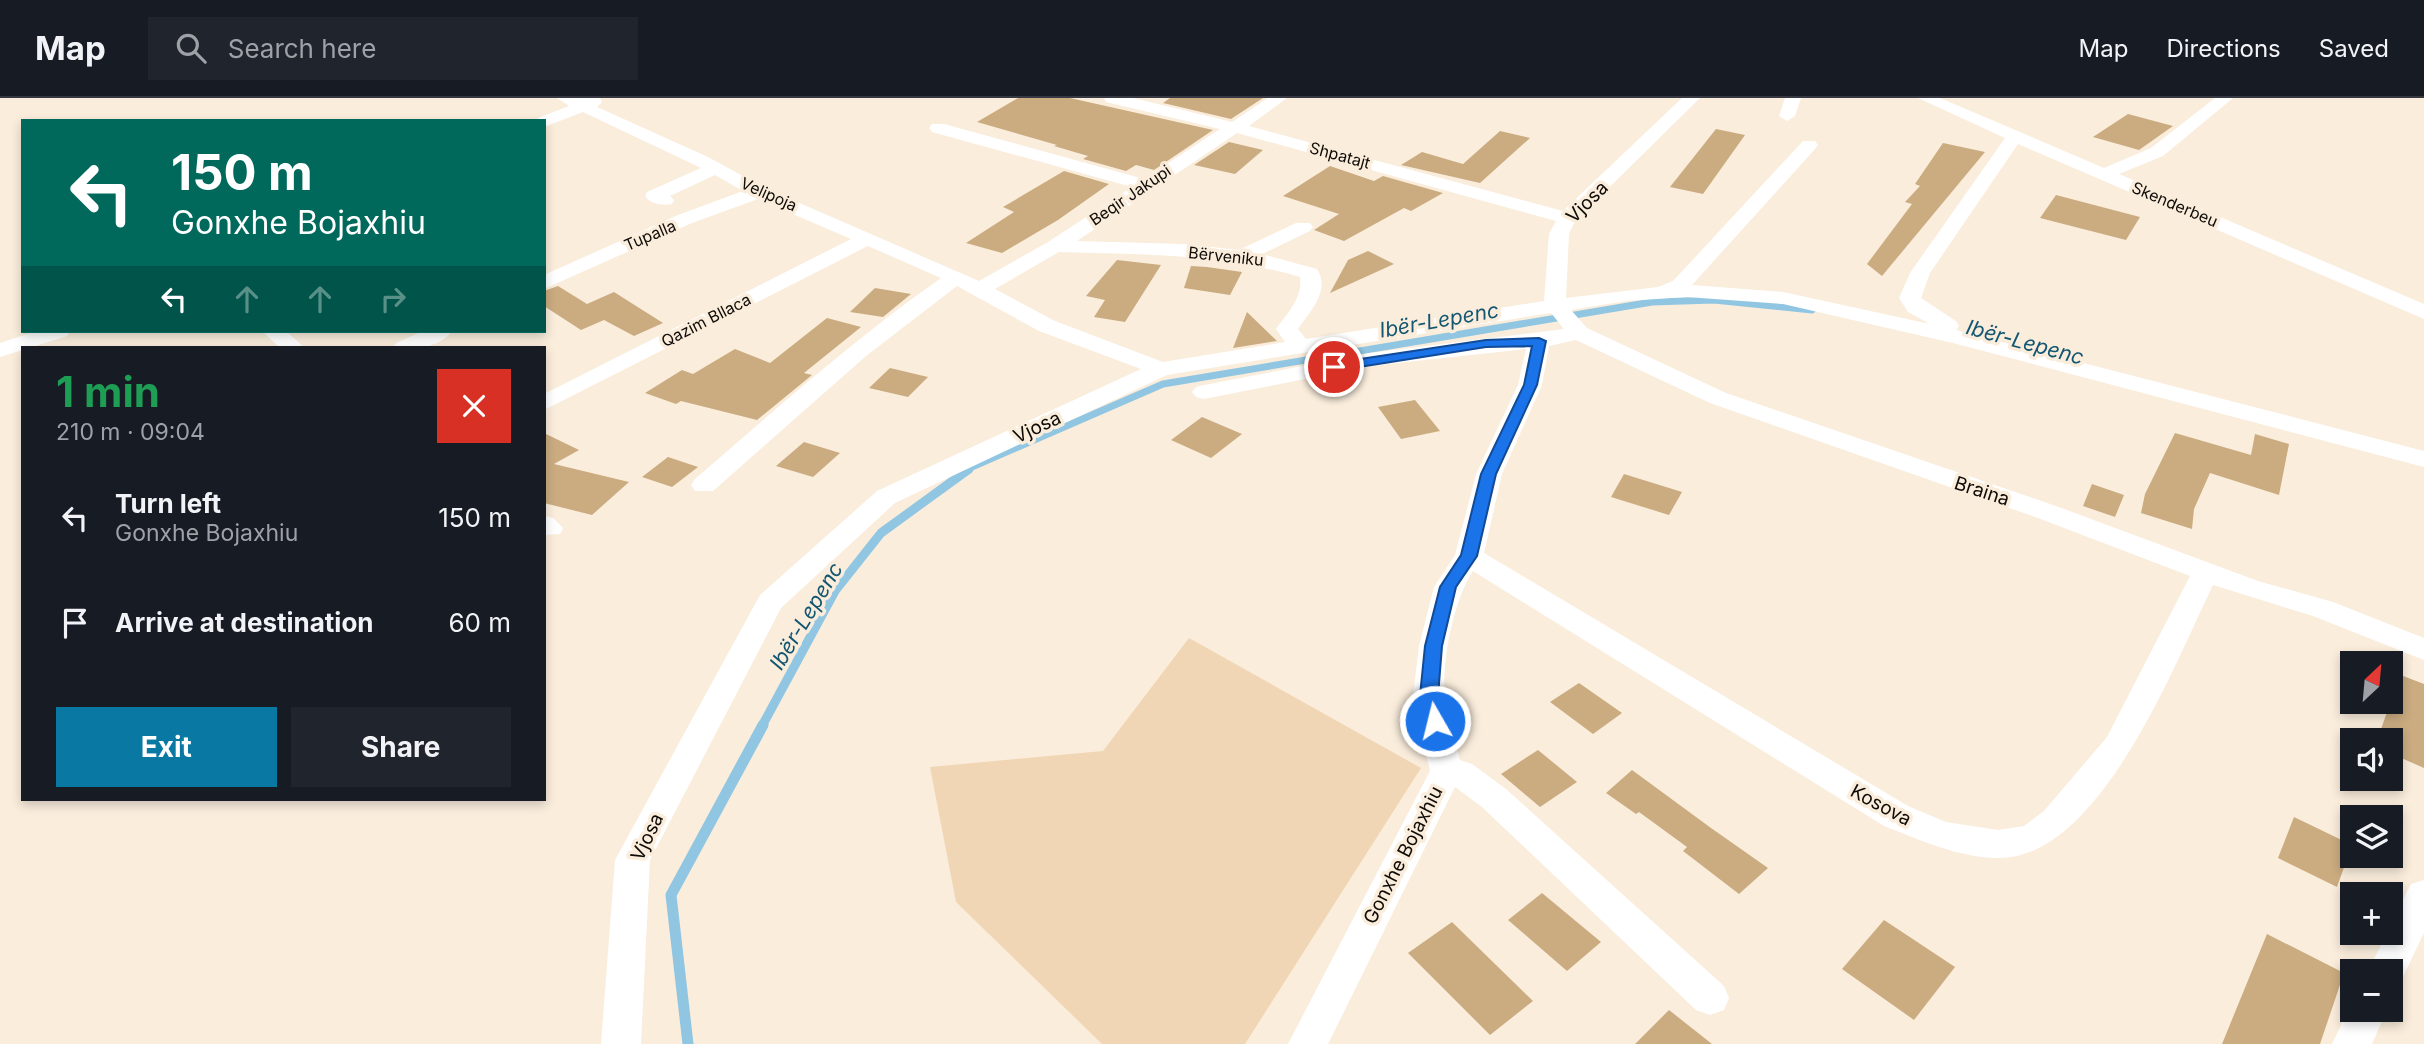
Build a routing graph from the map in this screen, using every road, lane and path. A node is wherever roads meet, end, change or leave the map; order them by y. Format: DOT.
graph roads {
  1 [pos="565,98"];
  2 [pos="1112,98"];
  3 [pos="1279,98"];
  4 [pos="1692,98"];
  5 [pos="1793,98"];
  6 [pos="1926,98"];
  7 [pos="2225,98"];
  8 [pos="595,102"];
  9 [pos="1787,116"];
  10 [pos="546,121"];
  11 [pos="1231,127"];
  12 [pos="938,128"];
  13 [pos="2015,136"];
  14 [pos="1809,145"];
  15 [pos="716,169"];
  16 [pos="2104,174"];
  17 [pos="1145,185"];
  18 [pos="758,192"];
  19 [pos="665,200"];
  20 [pos="1567,218"];
  21 [pos="1303,227"];
  22 [pos="869,238"];
  23 [pos="1055,246"];
  24 [pos="1243,256"];
  25 [pos="1557,260"];
  26 [pos="956,277"];
  27 [pos="546,282"];
  28 [pos="980,289"];
  29 [pos="1660,293"];
  30 [pos="1626,295"];
  31 [pos="1555,305"];
  32 [pos="2424,312"];
  33 [pos="1577,329"];
  34 [pos="52,333"];
  35 [pos="275,333"];
  36 [pos="437,333"];
  37 [pos="1956,337"];
  38 [pos="1539,341"];
  39 [pos="292,346"];
  40 [pos="408,346"];
  41 [pos="1299,346"];
  42 [pos="0,351"];
  43 [pos="1161,369"];
  44 [pos="1204,392"];
  45 [pos="546,402"];
  46 [pos="2424,459"];
  47 [pos="704,485"];
  48 [pos="1469,556"];
  49 [pos="2206,572"];
  50 [pos="2424,650"];
  51 [pos="1446,771"];
  52 [pos="2424,895"];
  53 [pos="2393,959"];
  54 [pos="1710,998"];
  55 [pos="2362,1022"];
  56 [pos="621,1044"];
  57 [pos="1308,1044"];
  58 [pos="2352,1044"];
  1 -- 8 [label="street, Velipoja"];
  2 -- 11 [label="street, Shpatajt"];
  3 -- 11 [label="street, Beqir Jakupi"];
  4 -- 20 [label="street, Vjosa"];
  5 -- 9 [label="street"];
  6 -- 13 [label="street, Skenderbeu"];
  7 -- 16 [label="street"];
  8 -- 10 [label="street"];
  8 -- 15 [label="street, Velipoja"];
  11 -- 17 [label="street, Beqir Jakupi"];
  11 -- 20 [label="street, Shpatajt"];
  12 -- 17 [label="street"];
  13 -- 16 [label="street, Skenderbeu"];
  13 -- 37 [label="street"];
  14 -- 29 [label="street"];
  15 -- 18 [label="street, Velipoja"];
  15 -- 19 [label="street"];
  16 -- 32 [label="street, Skenderbeu"];
  17 -- 23 [label="street, Beqir Jakupi"];
  18 -- 22 [label="street, Velipoja"];
  18 -- 27 [label="street, Tupalla"];
  20 -- 25 [label="street, Vjosa"];
  21 -- 24 [label="street"];
  22 -- 26 [label="street, Velipoja"];
  22 -- 45 [label="street, Qazim Bllaca"];
  23 -- 24 [label="street, Bërveniku"];
  23 -- 28 [label="street, Beqir Jakupi"];
  24 -- 41 [label="street, Bërveniku"];
  25 -- 30 [label="street"];
  25 -- 31 [label="street, Vjosa"];
  26 -- 28 [label="street, Velipoja"];
  26 -- 47 [label="street"];
  28 -- 43 [label="street, Velipoja"];
  29 -- 30 [label="street"];
  29 -- 37 [label="street"];
  30 -- 31 [label="street"];
  31 -- 33 [label="street, Braina"];
  31 -- 41 [label="street, Vjosa"];
  33 -- 38 [label="street"];
  33 -- 49 [label="street, Braina"];
  34 -- 42 [label="street"];
  35 -- 39 [label="street"];
  36 -- 40 [label="street"];
  37 -- 46 [label="street"];
  38 -- 44 [label="street"];
  38 -- 48 [label="street, Gonxhe Bojaxhiu"];
  41 -- 43 [label="street, Vjosa"];
  43 -- 56 [label="street, Vjosa"];
  48 -- 49 [label="street, Kosova"];
  48 -- 51 [label="street, Gonxhe Bojaxhiu"];
  49 -- 50 [label="street, Braina"];
  51 -- 54 [label="street"];
  51 -- 57 [label="street, Gonxhe Bojaxhiu"];
  52 -- 53 [label="street"];
  55 -- 58 [label="street"];
}
